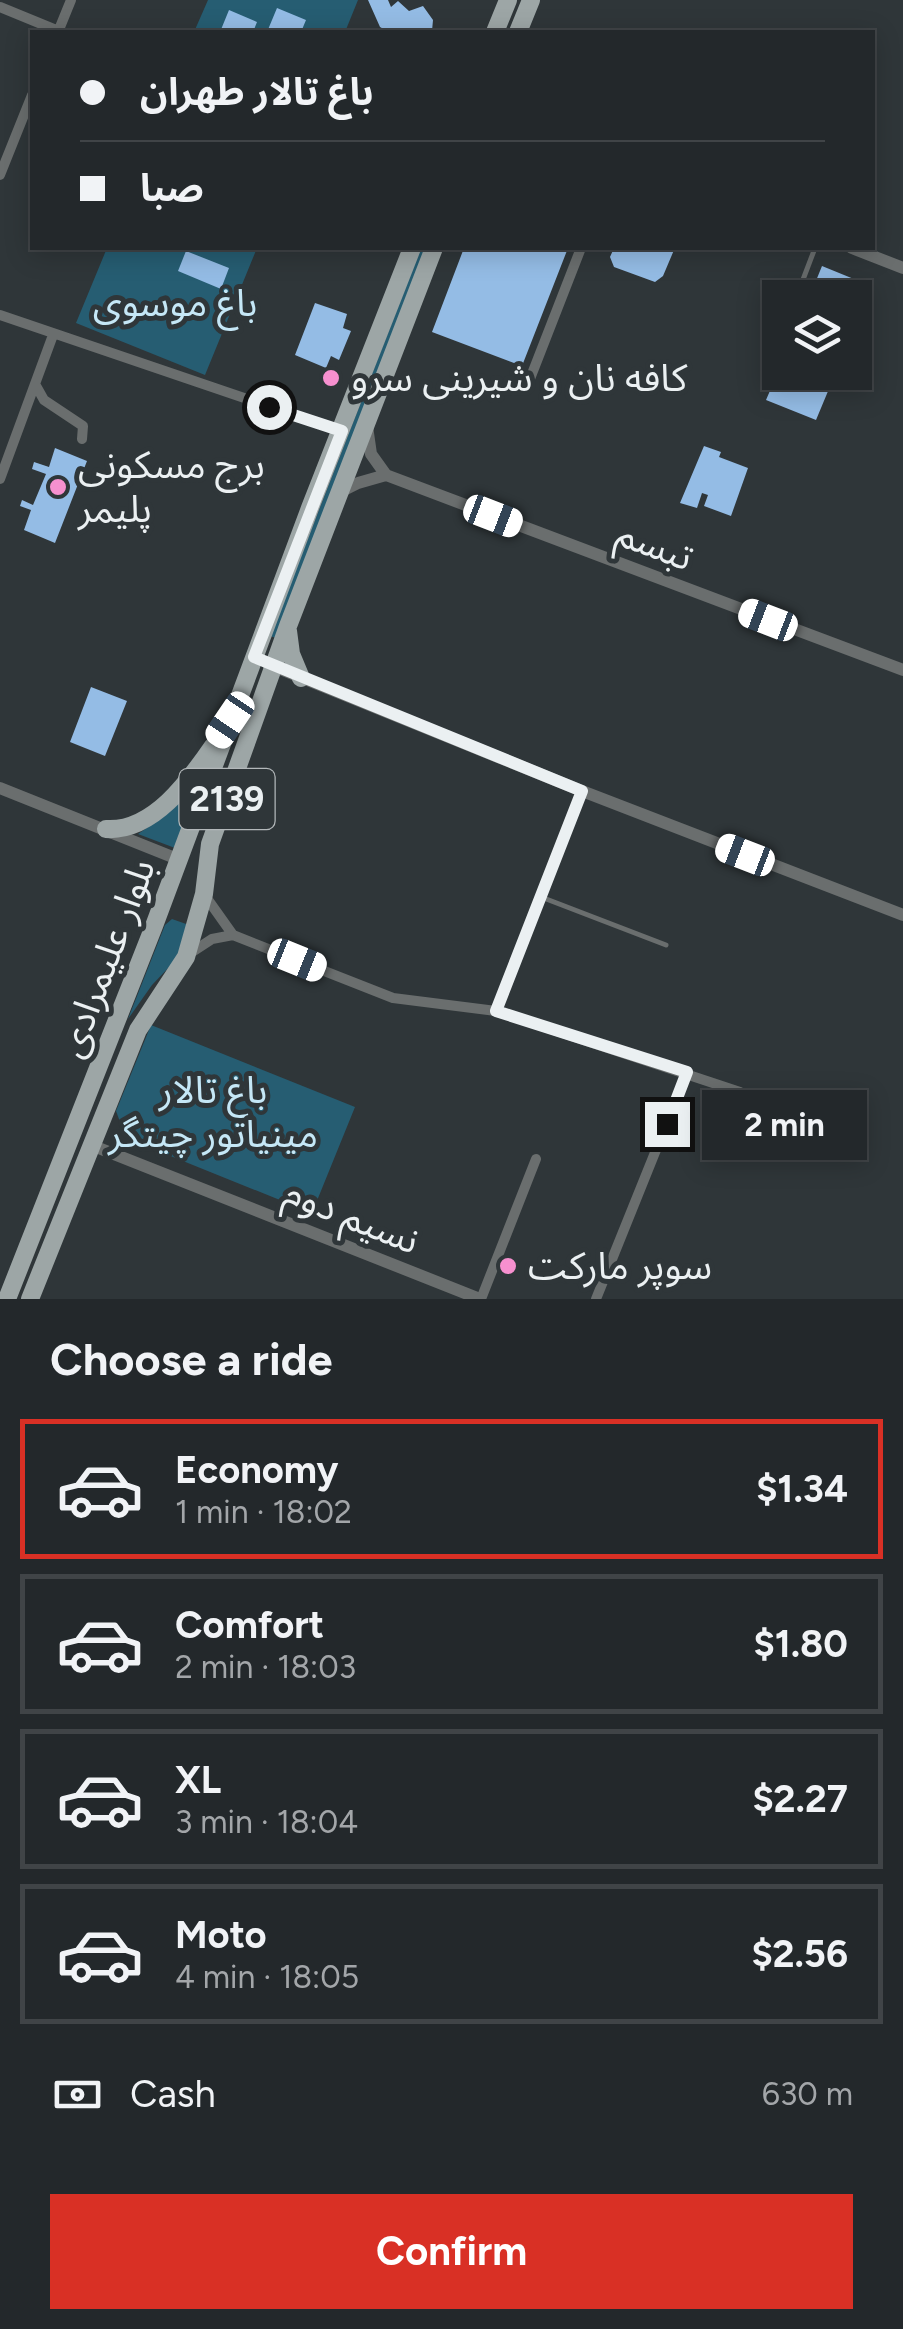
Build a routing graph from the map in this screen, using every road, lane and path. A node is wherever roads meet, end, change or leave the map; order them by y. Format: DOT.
graph roads {
  1 [pos="71,0"];
  2 [pos="508,0"];
  3 [pos="531,0"];
  4 [pos="0,8"];
  5 [pos="54,30"];
  6 [pos="60,30"];
  7 [pos="497,30"];
  8 [pos="519,30"];
  9 [pos="30,99"];
  10 [pos="4,156"];
  11 [pos="0,175"];
  12 [pos="411,250"];
  13 [pos="433,250"];
  14 [pos="580,250"];
  15 [pos="814,250"];
  16 [pos="857,250"];
  17 [pos="903,268"];
  18 [pos="803,280"];
  19 [pos="0,314"];
  20 [pos="52,335"];
  21 [pos="34,384"];
  22 [pos="528,384"];
  23 [pos="367,423"];
  24 [pos="342,431"];
  25 [pos="82,439"];
  26 [pos="386,475"];
  27 [pos="0,479"];
  28 [pos="340,492"];
  29 [pos="288,626"];
  30 [pos="254,657"];
  31 [pos="274,666"];
  32 [pos="903,670"];
  33 [pos="301,678"];
  34 [pos="230,720"];
  35 [pos="0,788"];
  36 [pos="582,791"];
  37 [pos="106,828"];
  38 [pos="180,860"];
  39 [pos="204,894"];
  40 [pos="541,896"];
  41 [pos="903,915"];
  42 [pos="154,926"];
  43 [pos="233,934"];
  44 [pos="193,935"];
  45 [pos="666,946"];
  46 [pos="186,957"];
  47 [pos="496,1011"];
  48 [pos="687,1072"];
  49 [pos="764,1130"];
  50 [pos="91,1145"];
  51 [pos="536,1159"];
  52 [pos="7,1299"];
  53 [pos="30,1299"];
  54 [pos="481,1299"];
  55 [pos="596,1299"];
  1 -- 6 [label="street"];
  2 -- 7 [label="main road"];
  3 -- 8 [label="main road"];
  4 -- 5 [label="street"];
  9 -- 10 [label="street"];
  10 -- 11 [label="street"];
  12 -- 24 [label="main road, بلوار علیمرادی / 2139"];
  13 -- 23 [label="main road, بلوار علیمرادی / 2139"];
  14 -- 22 [label="street"];
  15 -- 18 [label="lane"];
  16 -- 17 [label="street"];
  19 -- 20 [label="street"];
  20 -- 21 [label="street"];
  20 -- 24 [label="street"];
  21 -- 25 [label="street"];
  21 -- 27 [label="street"];
  23 -- 26 [label="street"];
  23 -- 28 [label="main road, بلوار علیمرادی / 2139"];
  24 -- 30 [label="main road, بلوار علیمرادی / 2139"];
  26 -- 28 [label="street"];
  26 -- 32 [label="street, تبسم"];
  28 -- 29 [label="main road, بلوار علیمرادی / 2139"];
  29 -- 31 [label="main road, بلوار علیمرادی / 2139"];
  29 -- 33 [label="main road"];
  30 -- 31 [label="street"];
  30 -- 34 [label="main road, بلوار علیمرادی / 2139"];
  31 -- 33 [label="street"];
  31 -- 39 [label="main road, بلوار علیمرادی / 2139"];
  33 -- 36 [label="street"];
  34 -- 37 [label="main road"];
  34 -- 38 [label="main road, بلوار علیمرادی / 2139"];
  35 -- 37 [label="street"];
  36 -- 40 [label="lane"];
  36 -- 41 [label="street"];
  37 -- 38 [label="street"];
  38 -- 42 [label="main road, بلوار علیمرادی"];
  39 -- 43 [label="street"];
  39 -- 44 [label="main road, بلوار علیمرادی / 2139"];
  40 -- 45 [label="lane"];
  40 -- 47 [label="lane"];
  42 -- 44 [label="main road"];
  42 -- 52 [label="main road, بلوار علیمرادی"];
  43 -- 46 [label="street"];
  43 -- 47 [label="street"];
  44 -- 46 [label="main road, بلوار علیمرادی / 2139"];
  46 -- 50 [label="main road, بلوار علیمرادی / 2139"];
  47 -- 48 [label="street"];
  48 -- 49 [label="street"];
  48 -- 55 [label="street"];
  50 -- 53 [label="main road, بلوار علیمرادی / 2139"];
  50 -- 54 [label="street, نسیم دوم"];
  51 -- 54 [label="street"];
}
